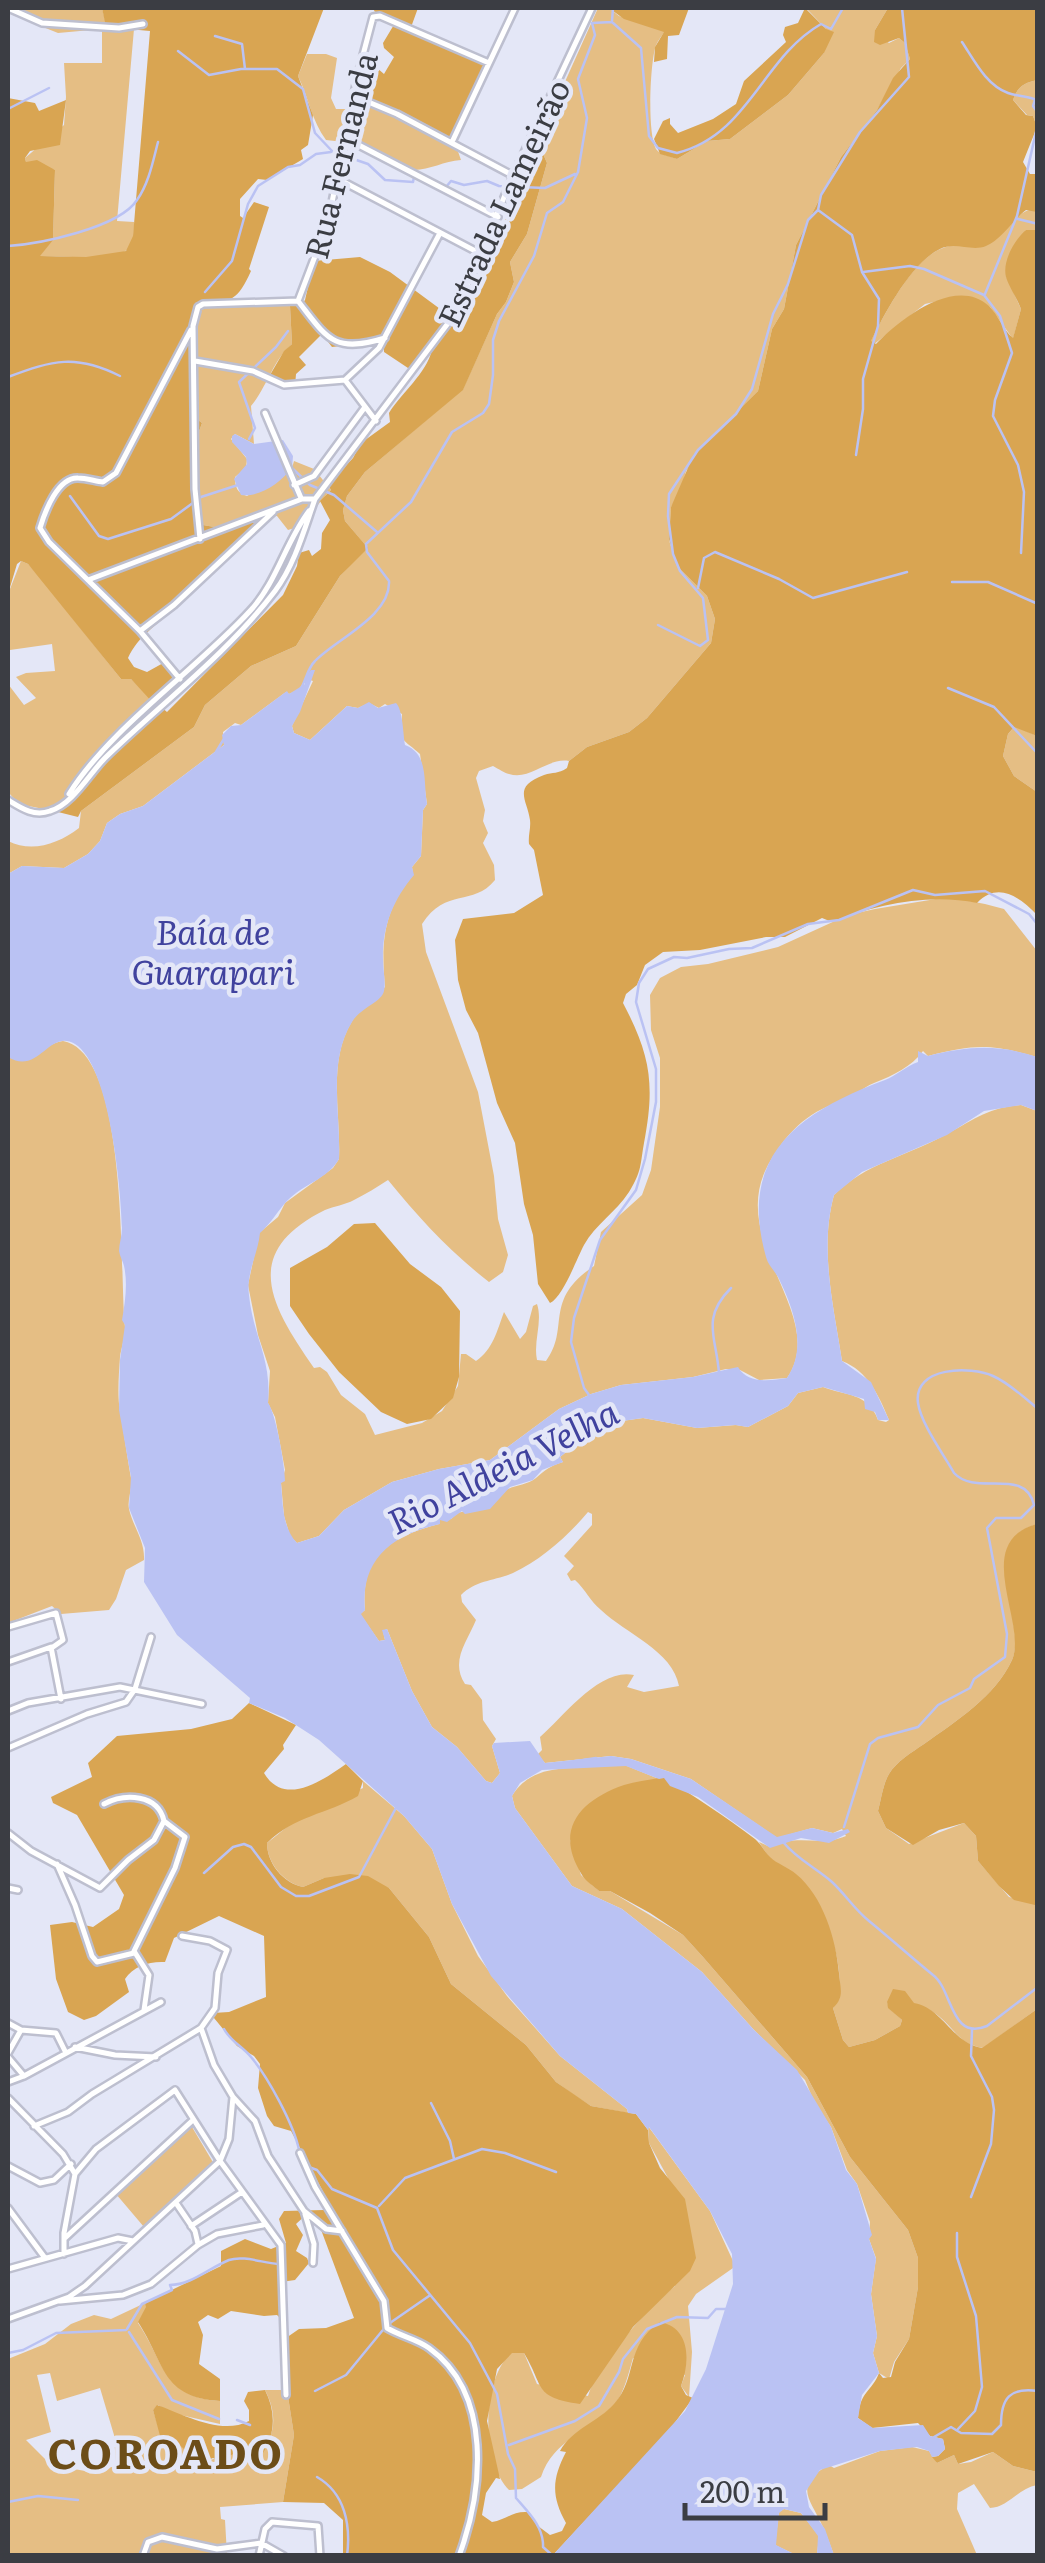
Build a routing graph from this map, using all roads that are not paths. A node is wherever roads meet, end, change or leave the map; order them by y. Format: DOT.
graph roads {
  1 [pos="8,8"];
  2 [pos="371,8"];
  3 [pos="515,8"];
  4 [pos="592,8"];
  5 [pos="374,17"];
  6 [pos="142,24"];
  7 [pos="489,63"];
  8 [pos="354,96"];
  9 [pos="348,139"];
  10 [pos="452,142"];
  11 [pos="513,176"];
  12 [pos="337,179"];
  13 [pos="498,217"];
  14 [pos="440,233"];
  15 [pos="482,254"];
  16 [pos="298,301"];
  17 [pos="192,326"];
  18 [pos="385,338"];
  19 [pos="195,362"];
  20 [pos="345,380"];
  21 [pos="366,407"];
  22 [pos="265,413"];
  23 [pos="376,421"];
  24 [pos="294,485"];
  25 [pos="302,499"];
  26 [pos="314,502"];
  27 [pos="275,510"];
  28 [pos="200,539"];
  29 [pos="88,580"];
  30 [pos="140,631"];
  31 [pos="180,679"];
  32 [pos="8,800"];
  33 [pos="66,801"];
  34 [pos="8,1627"];
  35 [pos="152,1637"];
  36 [pos="52,1648"];
  37 [pos="8,1662"];
  38 [pos="135,1689"];
  39 [pos="61,1698"];
  40 [pos="202,1704"];
  41 [pos="8,1711"];
  42 [pos="8,1748"];
  43 [pos="104,1804"];
  44 [pos="164,1821"];
  45 [pos="8,1833"];
  46 [pos="55,1862"];
  47 [pos="8,1888"];
  48 [pos="18,1890"];
  49 [pos="182,1936"];
  50 [pos="134,1953"];
  51 [pos="160,2002"];
  52 [pos="144,2010"];
  53 [pos="8,2024"];
  54 [pos="201,2028"];
  55 [pos="21,2030"];
  56 [pos="75,2047"];
  57 [pos="66,2052"];
  58 [pos="8,2055"];
  59 [pos="157,2058"];
  60 [pos="24,2076"];
  61 [pos="8,2082"];
  62 [pos="232,2097"];
  63 [pos="8,2098"];
  64 [pos="193,2120"];
  65 [pos="34,2126"];
  66 [pos="300,2154"];
  67 [pos="220,2162"];
  68 [pos="70,2164"];
  69 [pos="8,2166"];
  70 [pos="75,2174"];
  71 [pos="242,2192"];
  72 [pos="176,2203"];
  73 [pos="8,2208"];
  74 [pos="304,2211"];
  75 [pos="264,2224"];
  76 [pos="191,2226"];
  77 [pos="343,2232"];
  78 [pos="63,2240"];
  79 [pos="133,2241"];
  80 [pos="198,2245"];
  81 [pos="64,2254"];
  82 [pos="45,2258"];
  83 [pos="313,2263"];
  84 [pos="8,2269"];
  85 [pos="57,2301"];
  86 [pos="8,2319"];
  87 [pos="286,2395"];
  88 [pos="261,2543"];
  89 [pos="143,2556"];
  90 [pos="260,2556"];
  91 [pos="284,2556"];
  92 [pos="320,2556"];
  93 [pos="459,2556"];
  1 -- 6 [label="street"];
  2 -- 5 [label="street"];
  3 -- 7 [label="street"];
  4 -- 11 [label="street, Estrada Lameirão"];
  5 -- 7 [label="street"];
  5 -- 8 [label="street, Rua Fernanda"];
  7 -- 10 [label="street"];
  8 -- 9 [label="street, Rua Fernanda"];
  8 -- 10 [label="street"];
  9 -- 12 [label="street, Rua Fernanda"];
  9 -- 13 [label="street"];
  10 -- 11 [label="street"];
  11 -- 13 [label="street, Estrada Lameirão"];
  12 -- 14 [label="street"];
  12 -- 16 [label="street, Rua Fernanda"];
  13 -- 15 [label="street, Estrada Lameirão"];
  14 -- 15 [label="street"];
  14 -- 18 [label="street"];
  15 -- 23 [label="street, Estrada Lameirão"];
  16 -- 17 [label="street, Rua Fernanda"];
  16 -- 18 [label="street"];
  17 -- 19 [label="street"];
  17 -- 29 [label="street"];
  18 -- 20 [label="street"];
  19 -- 20 [label="street"];
  19 -- 28 [label="street"];
  20 -- 21 [label="street"];
  21 -- 23 [label="street"];
  21 -- 24 [label="street"];
  22 -- 24 [label="street"];
  23 -- 26 [label="street, Estrada Lameirão"];
  24 -- 25 [label="street"];
  25 -- 26 [label="street"];
  25 -- 27 [label="street"];
  26 -- 31 [label="street"];
  26 -- 33 [label="street, Estrada Lameirão"];
  27 -- 28 [label="street"];
  27 -- 30 [label="street"];
  28 -- 29 [label="street"];
  29 -- 30 [label="street"];
  30 -- 31 [label="street"];
  31 -- 33 [label="street"];
  32 -- 33 [label="street"];
  34 -- 36 [label="street"];
  35 -- 38 [label="street"];
  36 -- 37 [label="street"];
  36 -- 39 [label="street"];
  38 -- 39 [label="street"];
  38 -- 40 [label="street"];
  38 -- 42 [label="street"];
  39 -- 41 [label="street"];
  43 -- 44 [label="street"];
  44 -- 46 [label="street"];
  44 -- 50 [label="street"];
  45 -- 46 [label="street"];
  46 -- 50 [label="street"];
  47 -- 48 [label="street"];
  49 -- 54 [label="street"];
  50 -- 52 [label="street"];
  51 -- 52 [label="street"];
  52 -- 56 [label="street"];
  53 -- 55 [label="street"];
  54 -- 59 [label="street"];
  54 -- 62 [label="street"];
  55 -- 57 [label="street"];
  55 -- 58 [label="street"];
  56 -- 57 [label="street"];
  56 -- 59 [label="street"];
  57 -- 60 [label="street"];
  58 -- 60 [label="street"];
  59 -- 65 [label="street"];
  60 -- 61 [label="street"];
  62 -- 67 [label="street"];
  62 -- 74 [label="street"];
  63 -- 65 [label="street"];
  64 -- 67 [label="street"];
  64 -- 70 [label="street"];
  64 -- 78 [label="street"];
  65 -- 68 [label="street"];
  66 -- 77 [label="street"];
  67 -- 71 [label="street"];
  67 -- 72 [label="street"];
  68 -- 69 [label="street"];
  68 -- 70 [label="street"];
  70 -- 78 [label="street"];
  71 -- 75 [label="street"];
  71 -- 76 [label="street"];
  72 -- 76 [label="street"];
  72 -- 79 [label="street"];
  73 -- 82 [label="street"];
  74 -- 77 [label="street"];
  74 -- 83 [label="street"];
  75 -- 80 [label="street"];
  75 -- 87 [label="street"];
  76 -- 80 [label="street"];
  77 -- 93 [label="street"];
  78 -- 81 [label="street"];
  79 -- 81 [label="street"];
  79 -- 85 [label="street"];
  80 -- 85 [label="street"];
  81 -- 82 [label="street"];
  82 -- 84 [label="street"];
  85 -- 86 [label="street"];
  88 -- 89 [label="street"];
  88 -- 90 [label="street"];
  88 -- 91 [label="street"];
  88 -- 92 [label="street"];
}
